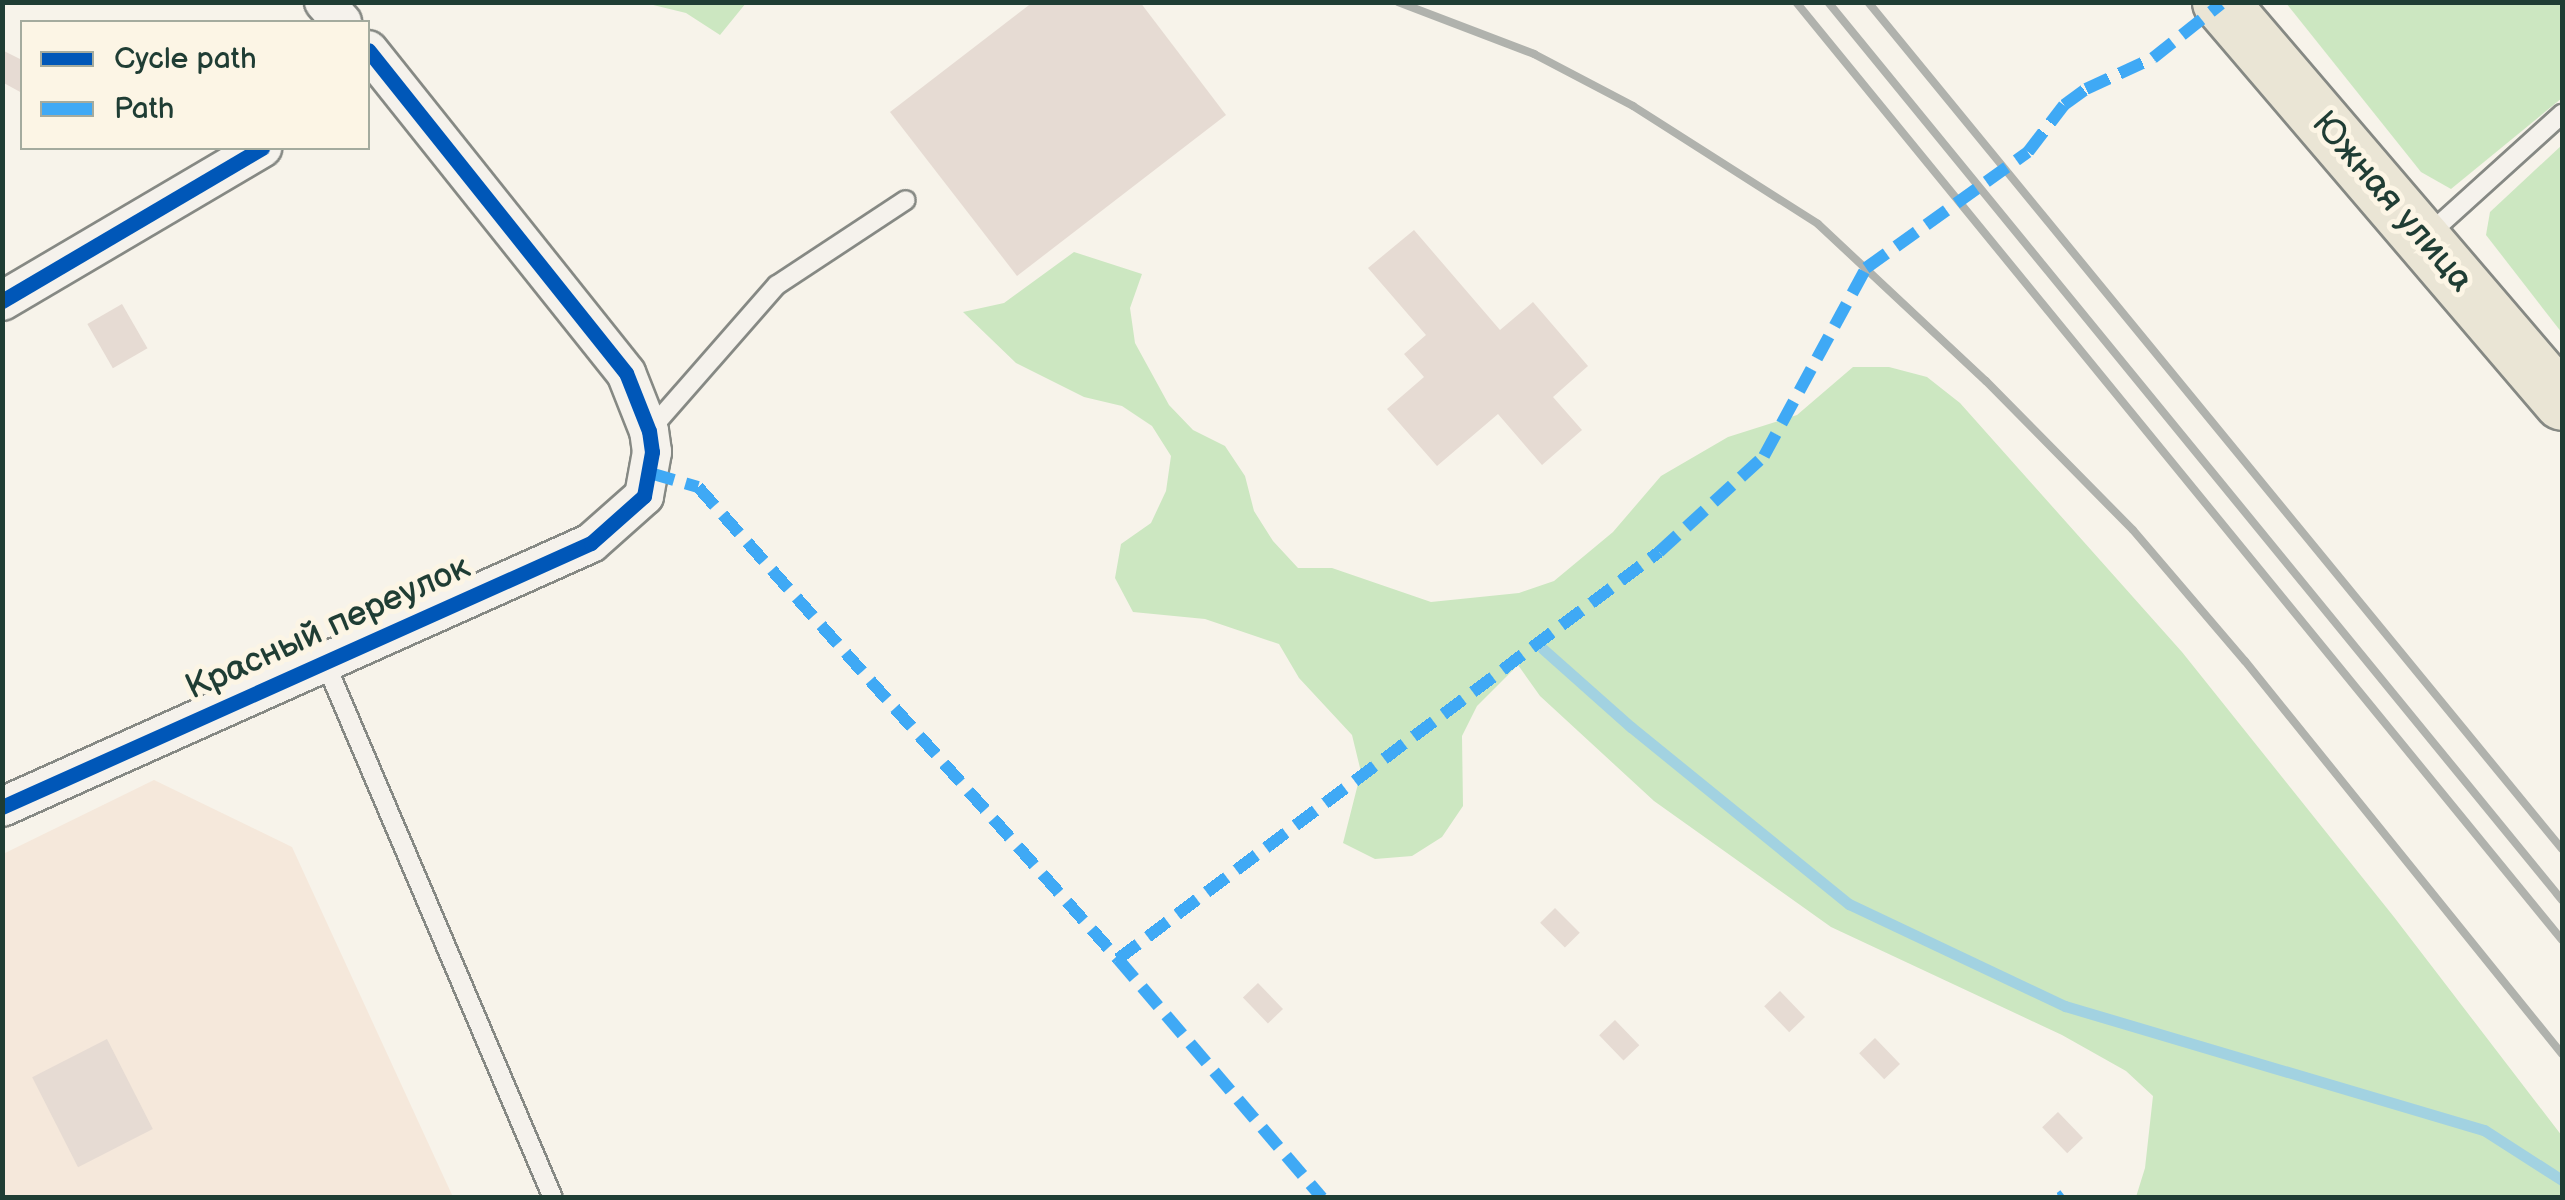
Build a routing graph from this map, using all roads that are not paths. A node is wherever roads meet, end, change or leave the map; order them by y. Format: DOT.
graph roads {
  1 [pos="2221,3"];
  2 [pos="375,70"];
  3 [pos="2562,114"];
  4 [pos="259,150"];
  5 [pos="906,200"];
  6 [pos="2424,238"];
  7 [pos="2,300"];
  8 [pos="2562,402"];
  9 [pos="649,431"];
  10 [pos="326,662"];
  11 [pos="2,807"];
  12 [pos="553,1198"];
  1 -- 6 [label="main road, Южная улица"];
  2 -- 9 [label="street"];
  3 -- 6 [label="lane"];
  4 -- 7 [label="street"];
  5 -- 9 [label="lane"];
  6 -- 8 [label="main road, Южная улица"];
  9 -- 10 [label="street, Красный переулок"];
  10 -- 11 [label="street, Красный переулок"];
  10 -- 12 [label="lane"];
}
